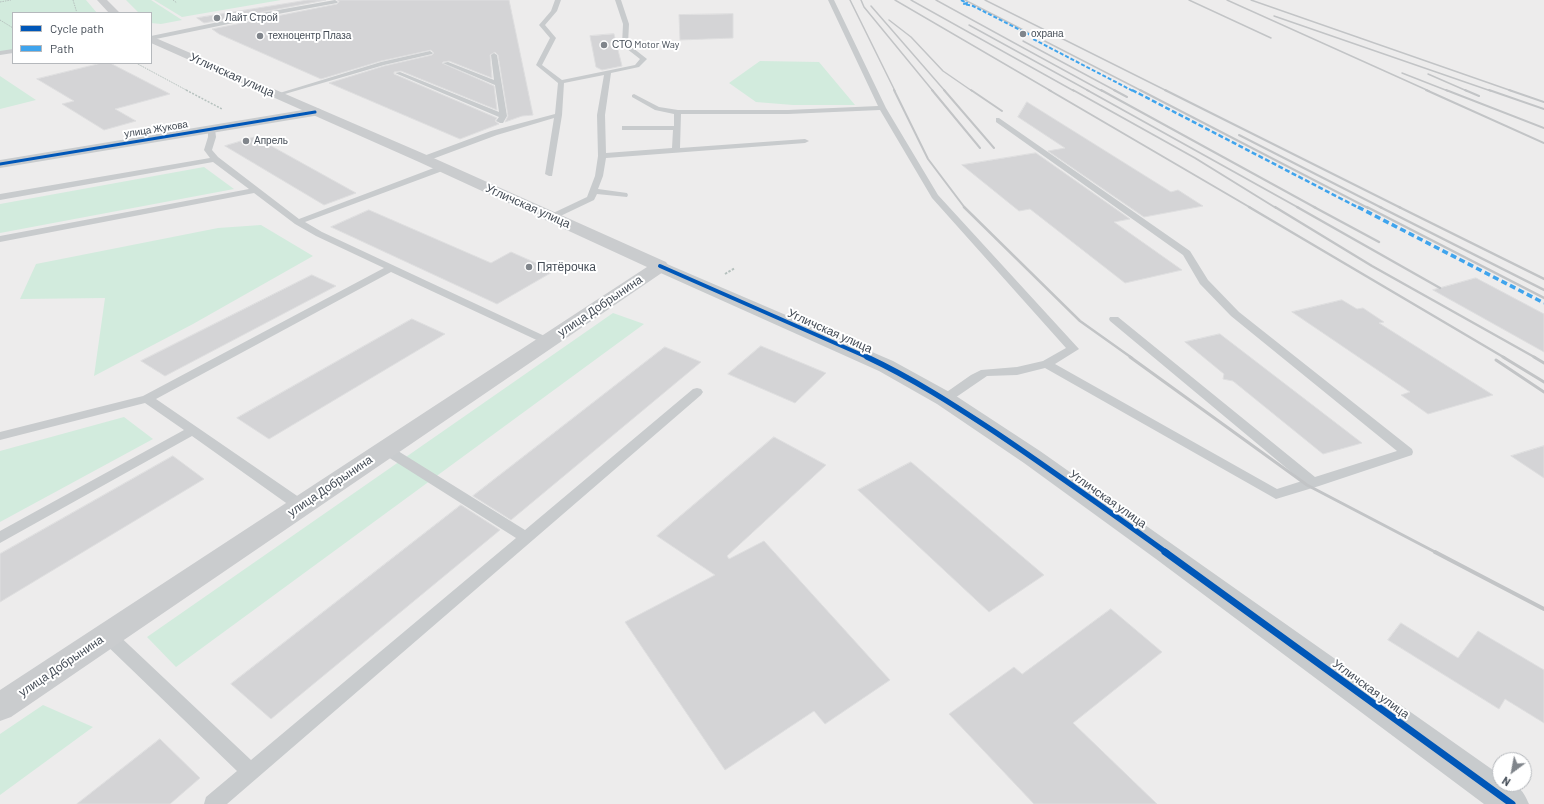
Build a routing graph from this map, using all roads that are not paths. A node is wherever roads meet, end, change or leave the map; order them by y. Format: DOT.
graph roads {
  1 [pos="102,0"];
  2 [pos="558,0"];
  3 [pos="618,0"];
  4 [pos="831,0"];
  5 [pos="335,2"];
  6 [pos="114,12"];
  7 [pos="152,39"];
  8 [pos="152,39"];
  9 [pos="12,51"];
  10 [pos="0,53"];
  11 [pos="430,53"];
  12 [pos="494,55"];
  13 [pos="446,63"];
  14 [pos="608,71"];
  15 [pos="398,73"];
  16 [pos="561,82"];
  17 [pos="499,84"];
  18 [pos="276,94"];
  19 [pos="634,96"];
  20 [pos="882,108"];
  21 [pos="315,112"];
  22 [pos="678,112"];
  23 [pos="558,115"];
  24 [pos="503,116"];
  25 [pos="999,120"];
  26 [pos="625,128"];
  27 [pos="677,128"];
  28 [pos="211,129"];
  29 [pos="494,133"];
  30 [pos="805,141"];
  31 [pos="676,150"];
  32 [pos="602,156"];
  33 [pos="215,159"];
  34 [pos="424,160"];
  35 [pos="0,164"];
  36 [pos="442,168"];
  37 [pos="548,174"];
  38 [pos="256,190"];
  39 [pos="593,190"];
  40 [pos="624,195"];
  41 [pos="0,197"];
  42 [pos="552,218"];
  43 [pos="298,222"];
  44 [pos="0,239"];
  45 [pos="660,266"];
  46 [pos="391,268"];
  47 [pos="1114,319"];
  48 [pos="547,341"];
  49 [pos="1046,364"];
  50 [pos="697,392"];
  51 [pos="147,399"];
  52 [pos="945,400"];
  53 [pos="193,430"];
  54 [pos="0,436"];
  55 [pos="385,449"];
  56 [pos="1314,483"];
  57 [pos="301,506"];
  58 [pos="526,537"];
  59 [pos="0,538"];
  60 [pos="107,635"];
  61 [pos="0,707"];
  62 [pos="251,772"];
  63 [pos="213,804"];
  64 [pos="1512,804"];
  1 -- 6 [label="main road"];
  2 -- 16 [label="lane"];
  3 -- 14 [label="lane"];
  4 -- 20 [label="lane"];
  5 -- 7 [label="lane"];
  8 -- 18 [label="main road, Угличская улица"];
  9 -- 10 [label="lane"];
  11 -- 18 [label="lane"];
  12 -- 17 [label="lane"];
  13 -- 17 [label="lane"];
  14 -- 16 [label="lane"];
  14 -- 32 [label="lane"];
  15 -- 24 [label="lane"];
  16 -- 23 [label="lane"];
  17 -- 24 [label="lane"];
  18 -- 21 [label="main road, Угличская улица"];
  19 -- 22 [label="lane"];
  20 -- 22 [label="lane"];
  20 -- 49 [label="lane"];
  21 -- 28 [label="street, улица Жукова"];
  21 -- 34 [label="main road, Угличская улица"];
  22 -- 27 [label="lane"];
  23 -- 29 [label="lane"];
  23 -- 37 [label="lane"];
  24 -- 29 [label="lane"];
  25 -- 56 [label="lane"];
  26 -- 27 [label="lane"];
  27 -- 31 [label="lane"];
  28 -- 33 [label="lane"];
  28 -- 35 [label="street, улица Жукова"];
  29 -- 34 [label="lane"];
  30 -- 31 [label="lane"];
  31 -- 32 [label="lane"];
  32 -- 39 [label="lane"];
  33 -- 38 [label="lane"];
  33 -- 41 [label="lane"];
  34 -- 36 [label="main road, Угличская улица"];
  36 -- 42 [label="main road, Угличская улица"];
  36 -- 43 [label="lane"];
  38 -- 43 [label="lane"];
  38 -- 44 [label="lane"];
  39 -- 40 [label="lane"];
  39 -- 42 [label="lane"];
  42 -- 45 [label="main road, Угличская улица"];
  43 -- 46 [label="lane"];
  45 -- 48 [label="main road, улица Добрынина"];
  45 -- 52 [label="street, Угличская улица"];
  46 -- 48 [label="lane"];
  46 -- 51 [label="lane"];
  47 -- 56 [label="lane"];
  48 -- 55 [label="main road, улица Добрынина"];
  49 -- 52 [label="lane"];
  49 -- 56 [label="lane"];
  50 -- 58 [label="lane"];
  51 -- 53 [label="lane"];
  51 -- 54 [label="lane"];
  52 -- 64 [label="street, Угличская улица"];
  53 -- 57 [label="lane"];
  53 -- 59 [label="lane"];
  55 -- 57 [label="main road, улица Добрынина"];
  55 -- 58 [label="lane"];
  57 -- 60 [label="main road, улица Добрынина"];
  58 -- 62 [label="lane"];
  60 -- 61 [label="main road, улица Добрынина"];
  60 -- 62 [label="lane"];
  62 -- 63 [label="lane"];
}
